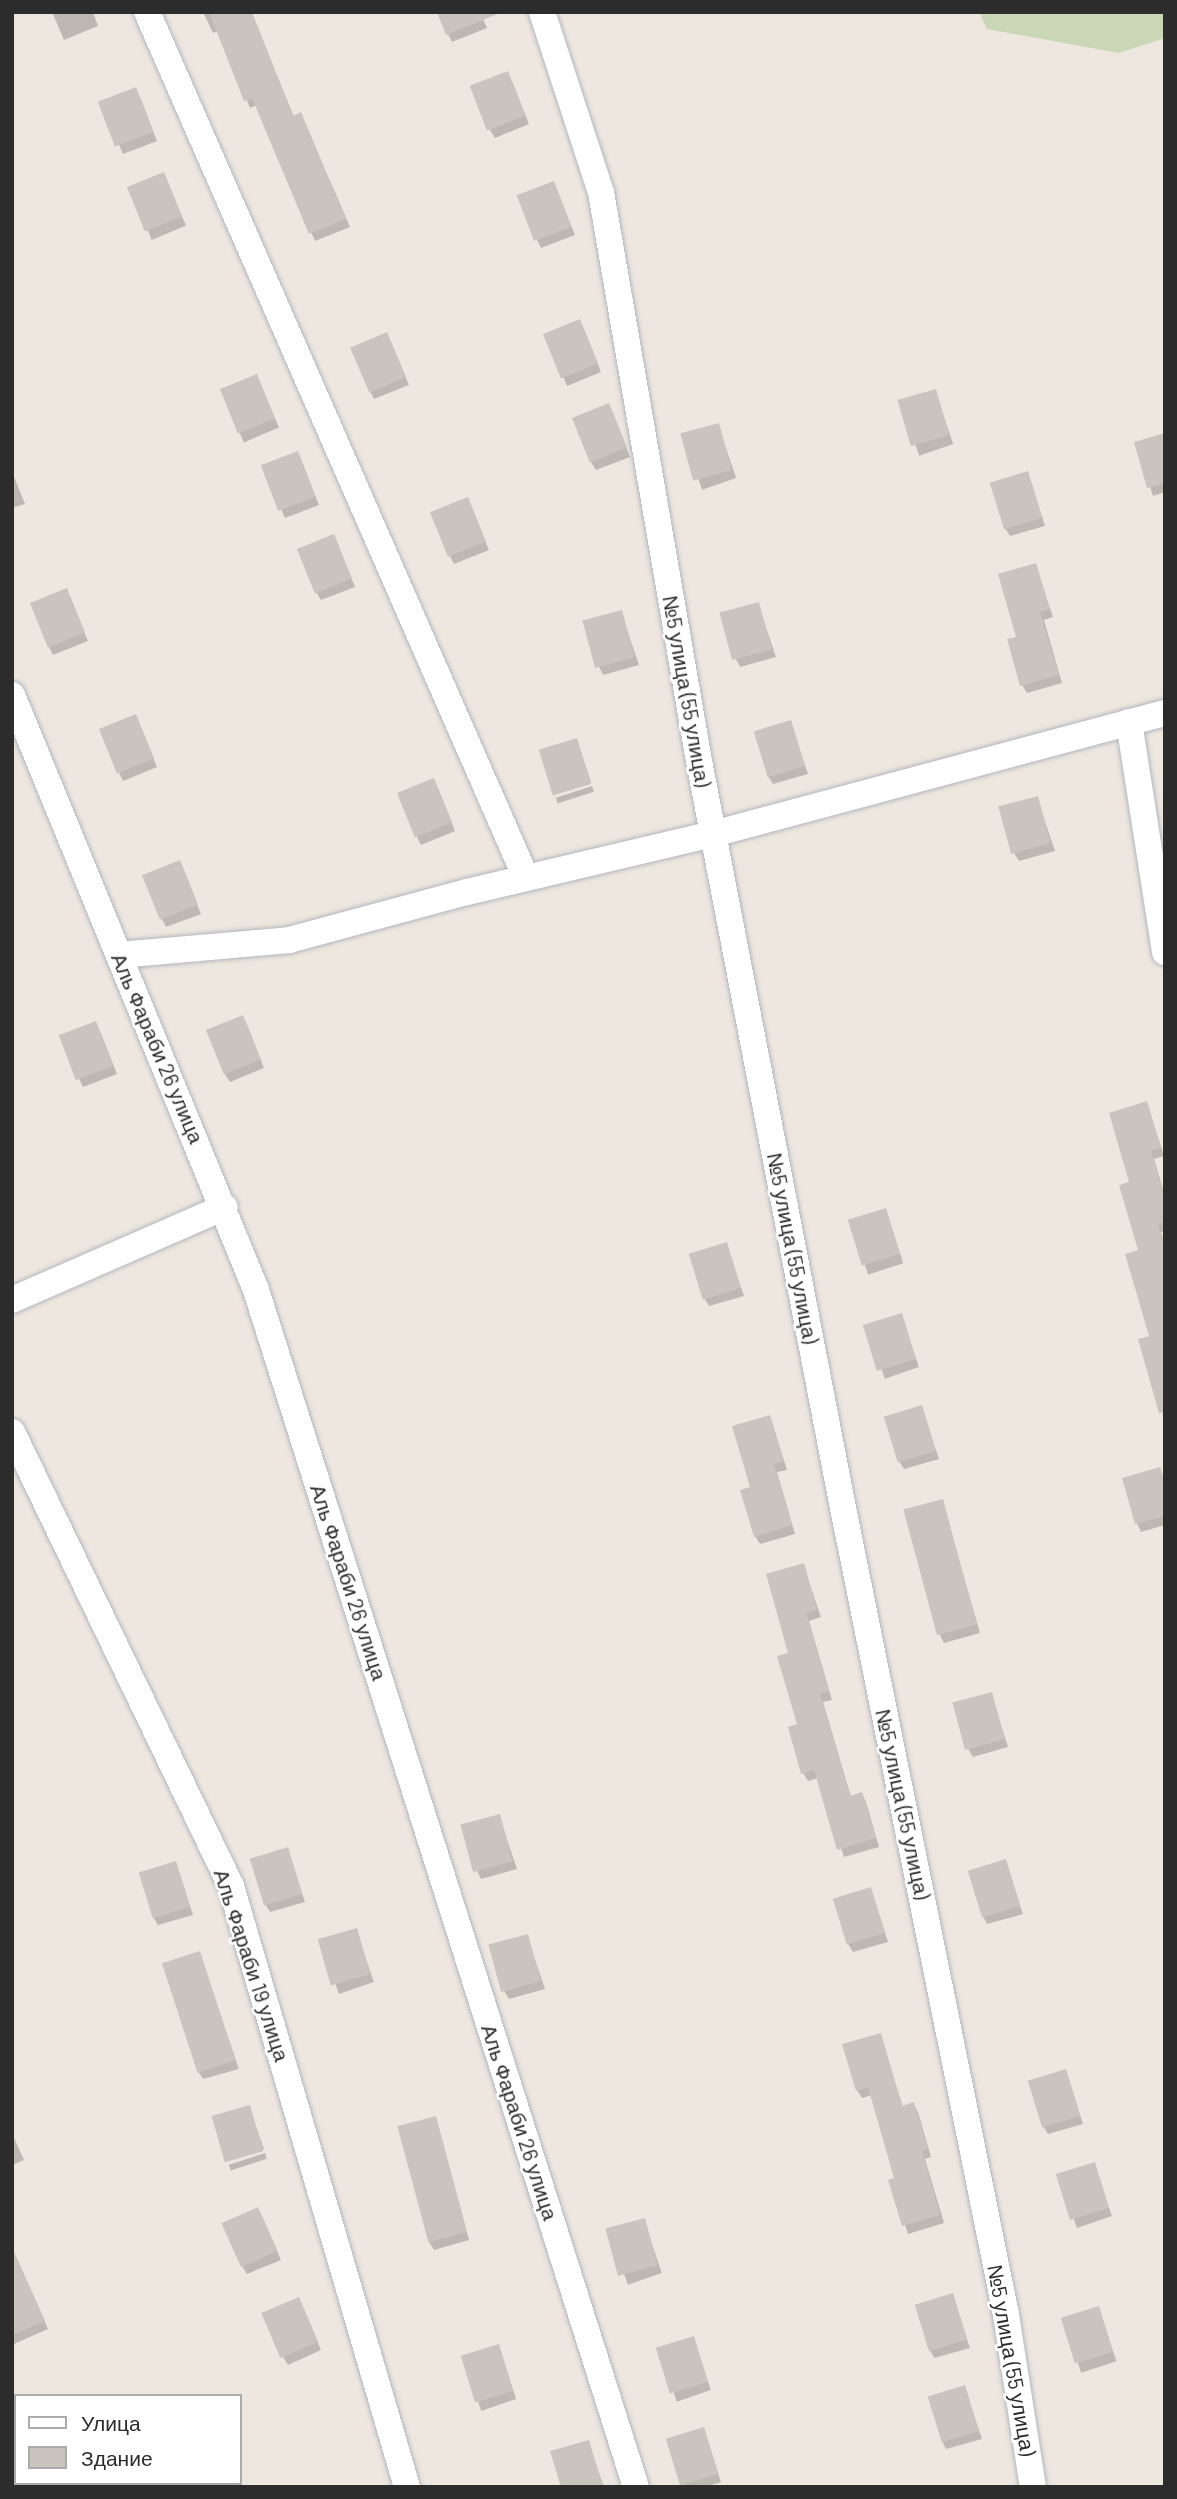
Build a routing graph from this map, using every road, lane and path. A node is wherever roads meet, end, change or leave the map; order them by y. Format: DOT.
graph roads {
  1 [pos="147,12"];
  2 [pos="542,12"];
  3 [pos="12,695"];
  4 [pos="1165,713"];
  5 [pos="1129,722"];
  6 [pos="713,834"];
  7 [pos="526,878"];
  8 [pos="1165,952"];
  9 [pos="119,955"];
  10 [pos="225,1207"];
  11 [pos="12,1300"];
  12 [pos="12,1432"];
  13 [pos="407,2487"];
  14 [pos="636,2487"];
  15 [pos="1033,2487"];
  1 -- 7 [label="street"];
  2 -- 6 [label="street, №5 улица (55 улица)"];
  3 -- 9 [label="street, Аль Фараби 26 улица"];
  4 -- 5 [label="street"];
  5 -- 6 [label="street"];
  5 -- 8 [label="street"];
  6 -- 7 [label="street"];
  6 -- 15 [label="street, №5 улица (55 улица)"];
  7 -- 9 [label="street"];
  9 -- 10 [label="street, Аль Фараби 26 улица"];
  10 -- 11 [label="street"];
  10 -- 14 [label="street, Аль Фараби 26 улица"];
  12 -- 13 [label="street, Аль Фараби 19 улица"];
}
